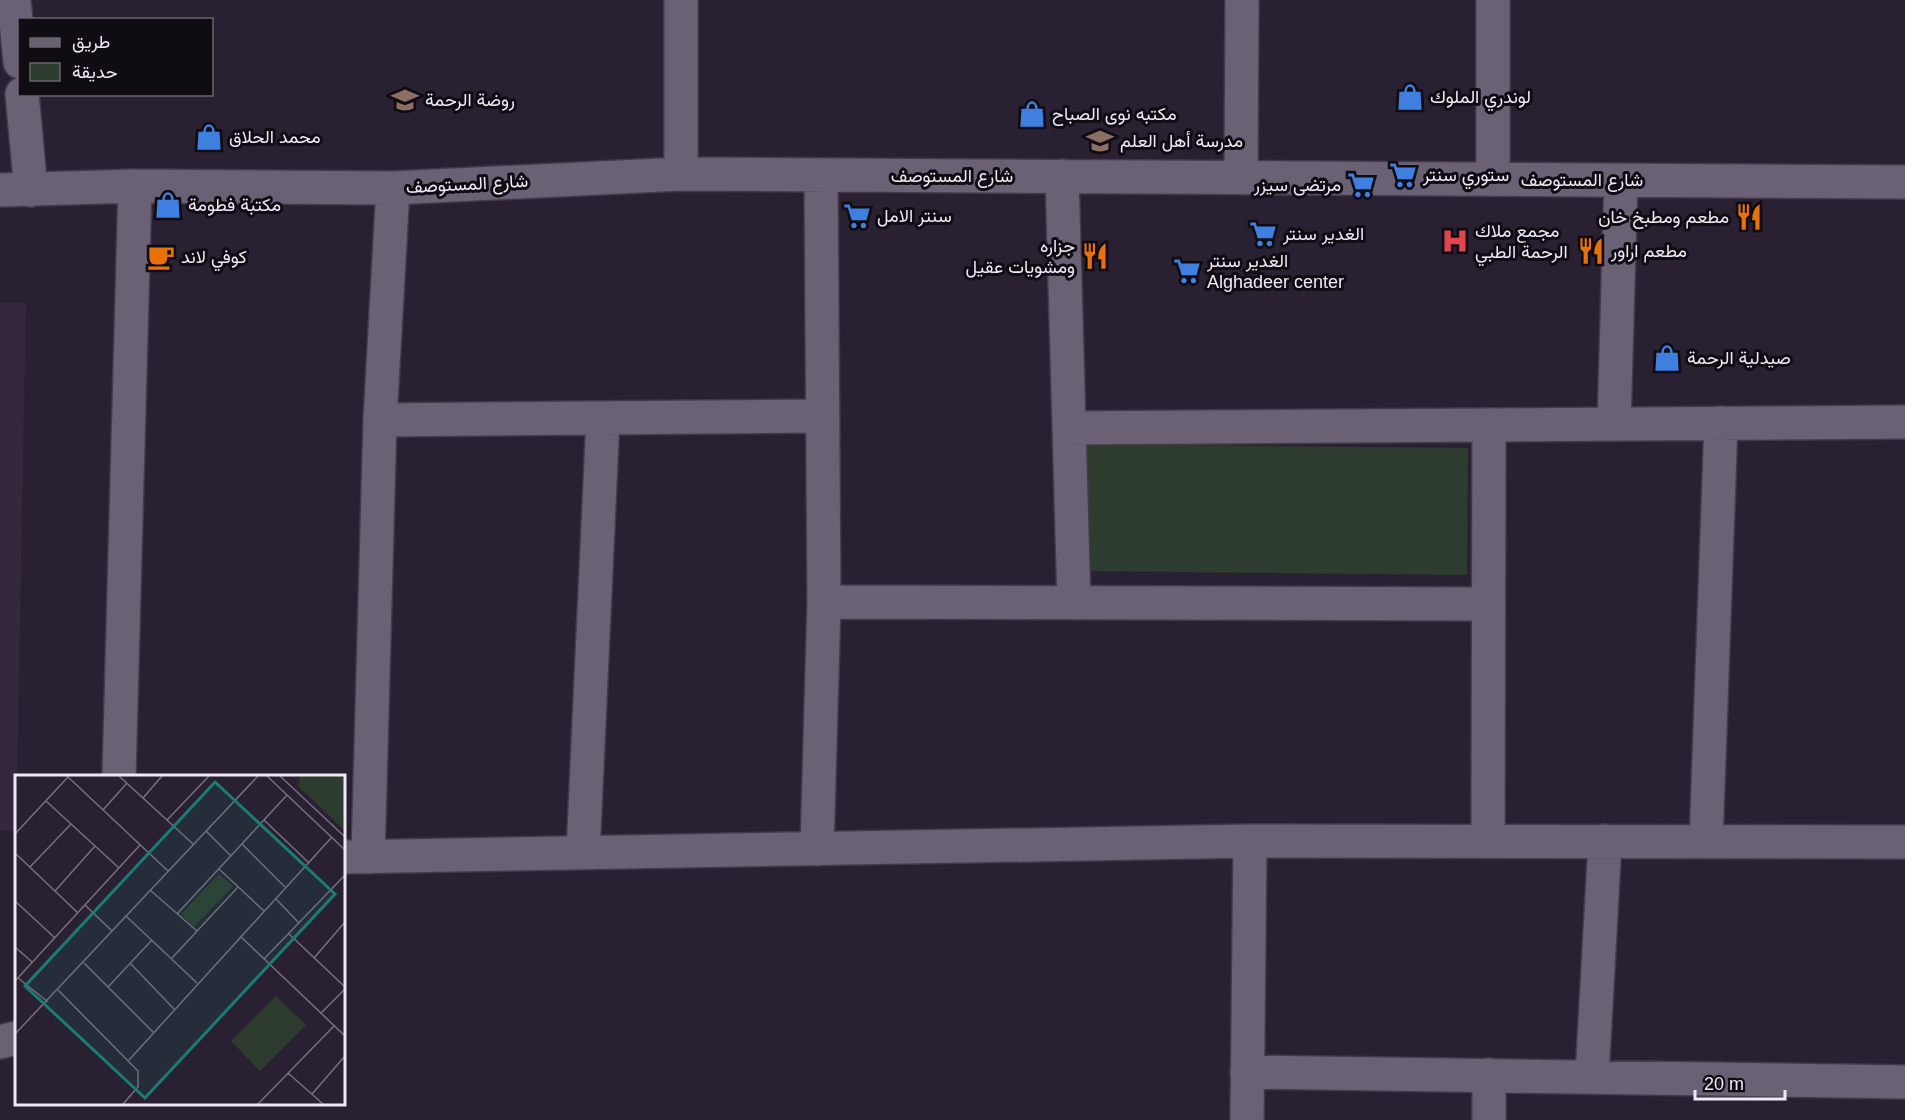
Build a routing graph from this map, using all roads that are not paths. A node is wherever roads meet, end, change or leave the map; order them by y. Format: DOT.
graph roads {
  1 [pos="14,0"];
  2 [pos="681,0"];
  3 [pos="1242,0"];
  4 [pos="1492,0"];
  5 [pos="18,41"];
  6 [pos="22,96"];
  7 [pos="681,174"];
  8 [pos="821,175"];
  9 [pos="1062,176"];
  10 [pos="1240,178"];
  11 [pos="1493,179"];
  12 [pos="1621,180"];
  13 [pos="1905,182"];
  14 [pos="135,186"];
  15 [pos="393,188"];
  16 [pos="16,190"];
  17 [pos="823,416"];
  18 [pos="603,418"];
  19 [pos="380,420"];
  20 [pos="1905,422"];
  21 [pos="1721,423"];
  22 [pos="1614,424"];
  23 [pos="1489,425"];
  24 [pos="1069,428"];
  25 [pos="824,602"];
  26 [pos="1074,603"];
  27 [pos="1488,604"];
  28 [pos="118,775"];
  29 [pos="1250,841"];
  30 [pos="1488,841"];
  31 [pos="1605,841"];
  32 [pos="1707,842"];
  33 [pos="1905,842"];
  34 [pos="816,849"];
  35 [pos="583,853"];
  36 [pos="356,857"];
  37 [pos="15,1038"];
  38 [pos="0,1042"];
  39 [pos="1247,1072"];
  40 [pos="1489,1076"];
  41 [pos="1592,1077"];
  42 [pos="1905,1082"];
  43 [pos="1247,1120"];
  44 [pos="1489,1120"];
  1 -- 5 [label="street"];
  2 -- 7 [label="street"];
  3 -- 10 [label="street"];
  4 -- 11 [label="street"];
  6 -- 16 [label="street"];
  7 -- 8 [label="street, شارع المستوصف"];
  7 -- 15 [label="street, شارع المستوصف"];
  8 -- 9 [label="street, شارع المستوصف"];
  8 -- 17 [label="street"];
  9 -- 10 [label="street, شارع المستوصف"];
  9 -- 24 [label="street"];
  10 -- 11 [label="street, شارع المستوصف"];
  11 -- 12 [label="street, شارع المستوصف"];
  12 -- 13 [label="street, شارع المستوصف"];
  12 -- 22 [label="street"];
  14 -- 15 [label="street, شارع المستوصف"];
  14 -- 16 [label="street, شارع المستوصف"];
  14 -- 28 [label="street"];
  15 -- 19 [label="street"];
  17 -- 18 [label="street"];
  17 -- 25 [label="street"];
  18 -- 19 [label="street"];
  18 -- 35 [label="street"];
  19 -- 36 [label="street"];
  20 -- 21 [label="street"];
  21 -- 22 [label="street"];
  21 -- 32 [label="street"];
  22 -- 23 [label="street"];
  23 -- 24 [label="street"];
  23 -- 27 [label="street"];
  24 -- 26 [label="street"];
  25 -- 26 [label="street"];
  25 -- 34 [label="street"];
  26 -- 27 [label="street"];
  27 -- 30 [label="street"];
  29 -- 30 [label="street"];
  29 -- 34 [label="street"];
  29 -- 39 [label="street"];
  30 -- 31 [label="street"];
  31 -- 32 [label="street"];
  31 -- 41 [label="street"];
  32 -- 33 [label="street"];
  34 -- 35 [label="street"];
  35 -- 36 [label="street"];
  37 -- 38 [label="street"];
  39 -- 40 [label="street"];
  39 -- 43 [label="street"];
  40 -- 41 [label="street"];
  40 -- 44 [label="street"];
  41 -- 42 [label="street"];
}
